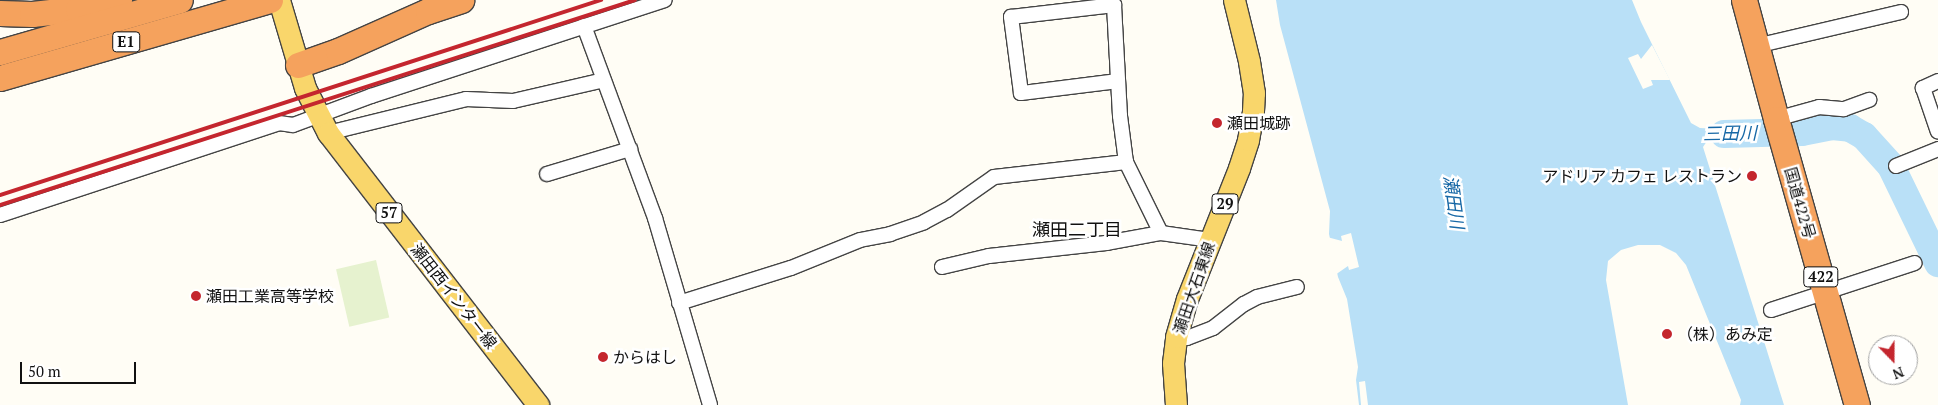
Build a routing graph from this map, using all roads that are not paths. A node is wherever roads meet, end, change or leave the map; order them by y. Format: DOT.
graph roads {
  1 [pos="119,0"];
  2 [pos="180,0"];
  3 [pos="279,0"];
  4 [pos="460,0"];
  5 [pos="665,0"];
  6 [pos="1234,0"];
  7 [pos="1744,0"];
  8 [pos="261,3"];
  9 [pos="1901,12"];
  10 [pos="0,14"];
  11 [pos="584,26"];
  12 [pos="1756,46"];
  13 [pos="0,52"];
  14 [pos="298,65"];
  15 [pos="0,78"];
  16 [pos="604,80"];
  17 [pos="1118,81"];
  18 [pos="1938,81"];
  19 [pos="1869,100"];
  20 [pos="1776,121"];
  21 [pos="323,124"];
  22 [pos="1938,132"];
  23 [pos="1938,149"];
  24 [pos="630,150"];
  25 [pos="1126,162"];
  26 [pos="1896,166"];
  27 [pos="547,174"];
  28 [pos="0,215"];
  29 [pos="1161,233"];
  30 [pos="1210,240"];
  31 [pos="1915,263"];
  32 [pos="942,267"];
  33 [pos="1297,287"];
  34 [pos="1825,291"];
  35 [pos="679,303"];
  36 [pos="1771,310"];
  37 [pos="1176,337"];
  38 [pos="538,405"];
  39 [pos="710,405"];
  40 [pos="1176,405"];
  41 [pos="1857,405"];
  1 -- 10 [label="highway"];
  2 -- 13 [label="highway, E1"];
  3 -- 14 [label="main road, 瀬田西インター線 / 57"];
  4 -- 14 [label="highway"];
  5 -- 11 [label="street"];
  6 -- 30 [label="main road, 瀬田大石東線 / 29"];
  7 -- 12 [label="highway, 国道422号 / 422"];
  8 -- 15 [label="highway, E1"];
  9 -- 12 [label="street"];
  11 -- 16 [label="street"];
  11 -- 21 [label="street"];
  12 -- 20 [label="highway, 国道422号 / 422"];
  14 -- 21 [label="main road, 瀬田西インター線 / 57"];
  16 -- 21 [label="street"];
  16 -- 24 [label="street"];
  17 -- 17 [label="street"];
  17 -- 25 [label="street"];
  18 -- 22 [label="street"];
  19 -- 20 [label="street"];
  20 -- 34 [label="highway, 国道422号 / 422"];
  21 -- 28 [label="street"];
  21 -- 38 [label="main road, 瀬田西インター線 / 57"];
  23 -- 26 [label="street"];
  24 -- 27 [label="street"];
  24 -- 35 [label="street"];
  25 -- 29 [label="street"];
  25 -- 35 [label="street"];
  29 -- 30 [label="street"];
  29 -- 32 [label="street"];
  30 -- 37 [label="main road, 瀬田大石東線 / 29"];
  31 -- 34 [label="street"];
  33 -- 37 [label="street"];
  34 -- 36 [label="street"];
  34 -- 41 [label="highway, 国道422号 / 422"];
  35 -- 39 [label="street"];
  37 -- 40 [label="main road, 瀬田大石東線 / 29"];
}
